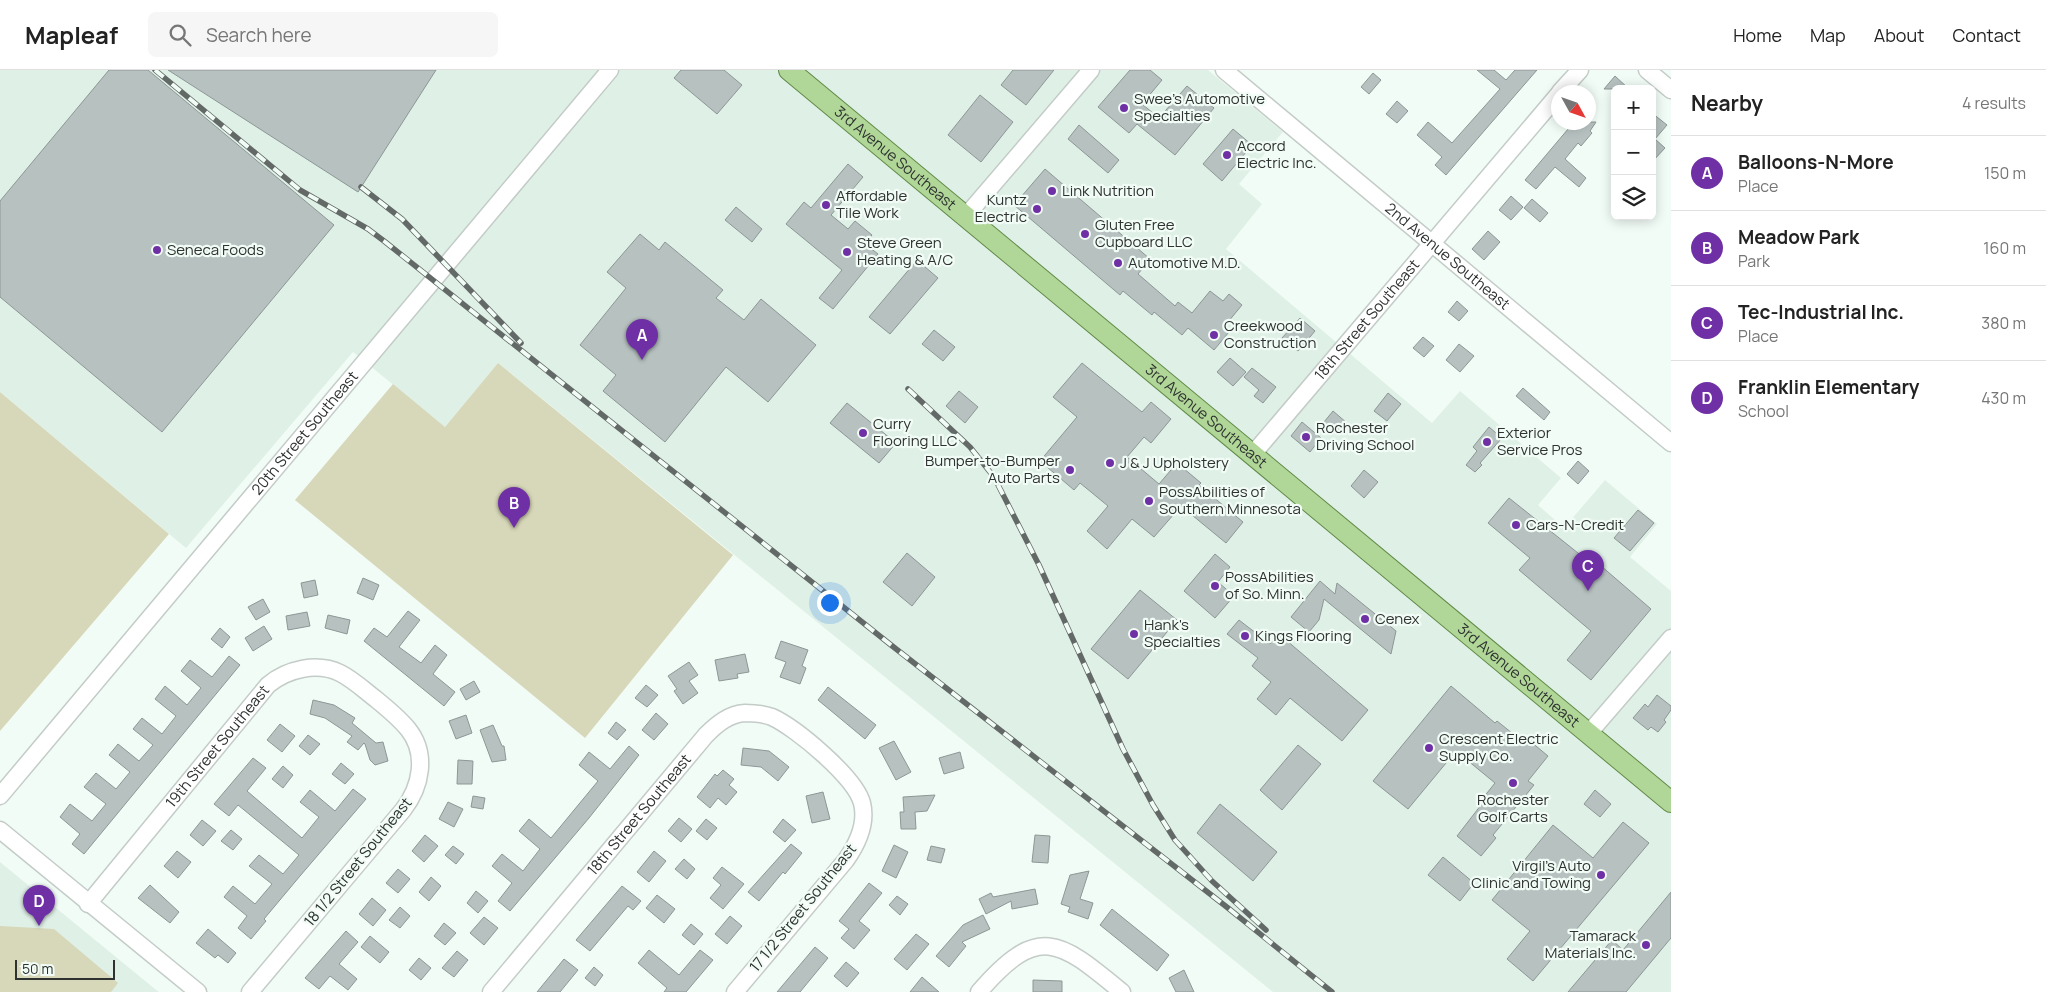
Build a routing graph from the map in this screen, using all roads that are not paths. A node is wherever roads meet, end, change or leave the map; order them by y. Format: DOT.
graph roads {
  1 [pos="610,70"];
  2 [pos="789,70"];
  3 [pos="1091,70"];
  4 [pos="1224,70"];
  5 [pos="1580,70"];
  6 [pos="1647,70"];
  7 [pos="1568,85"];
  8 [pos="1671,90"];
  9 [pos="1551,104"];
  10 [pos="966,216"];
  11 [pos="1431,243"];
  12 [pos="1671,443"];
  13 [pos="1253,454"];
  14 [pos="1671,638"];
  15 [pos="377,700"];
  16 [pos="1589,733"];
  17 [pos="816,748"];
  18 [pos="0,796"];
  19 [pos="1671,802"];
  20 [pos="0,830"];
  21 [pos="88,904"];
  22 [pos="198,992"];
  23 [pos="250,992"];
  24 [pos="491,992"];
  25 [pos="735,992"];
  26 [pos="979,992"];
  27 [pos="1122,992"];
  1 -- 18 [label="street, 20th Street Southeast"];
  2 -- 10 [label="main road, 3rd Avenue Southeast"];
  3 -- 10 [label="street"];
  4 -- 11 [label="street, 2nd Avenue Southeast"];
  5 -- 7 [label="street, 18th Street Southeast"];
  6 -- 8 [label="street"];
  9 -- 11 [label="street, 18th Street Southeast"];
  10 -- 13 [label="main road, 3rd Avenue Southeast"];
  11 -- 12 [label="street, 2nd Avenue Southeast"];
  11 -- 13 [label="street, 18th Street Southeast"];
  13 -- 16 [label="main road, 3rd Avenue Southeast"];
  14 -- 16 [label="street"];
  15 -- 21 [label="street, 19th Street Southeast"];
  15 -- 23 [label="street, 18 1/2 Street Southeast"];
  16 -- 19 [label="main road, 3rd Avenue Southeast"];
  17 -- 24 [label="street, 18th Street Southeast"];
  17 -- 25 [label="street, 17 1/2 Street Southeast"];
  20 -- 21 [label="street"];
  21 -- 22 [label="street"];
  26 -- 27 [label="street"];
}
